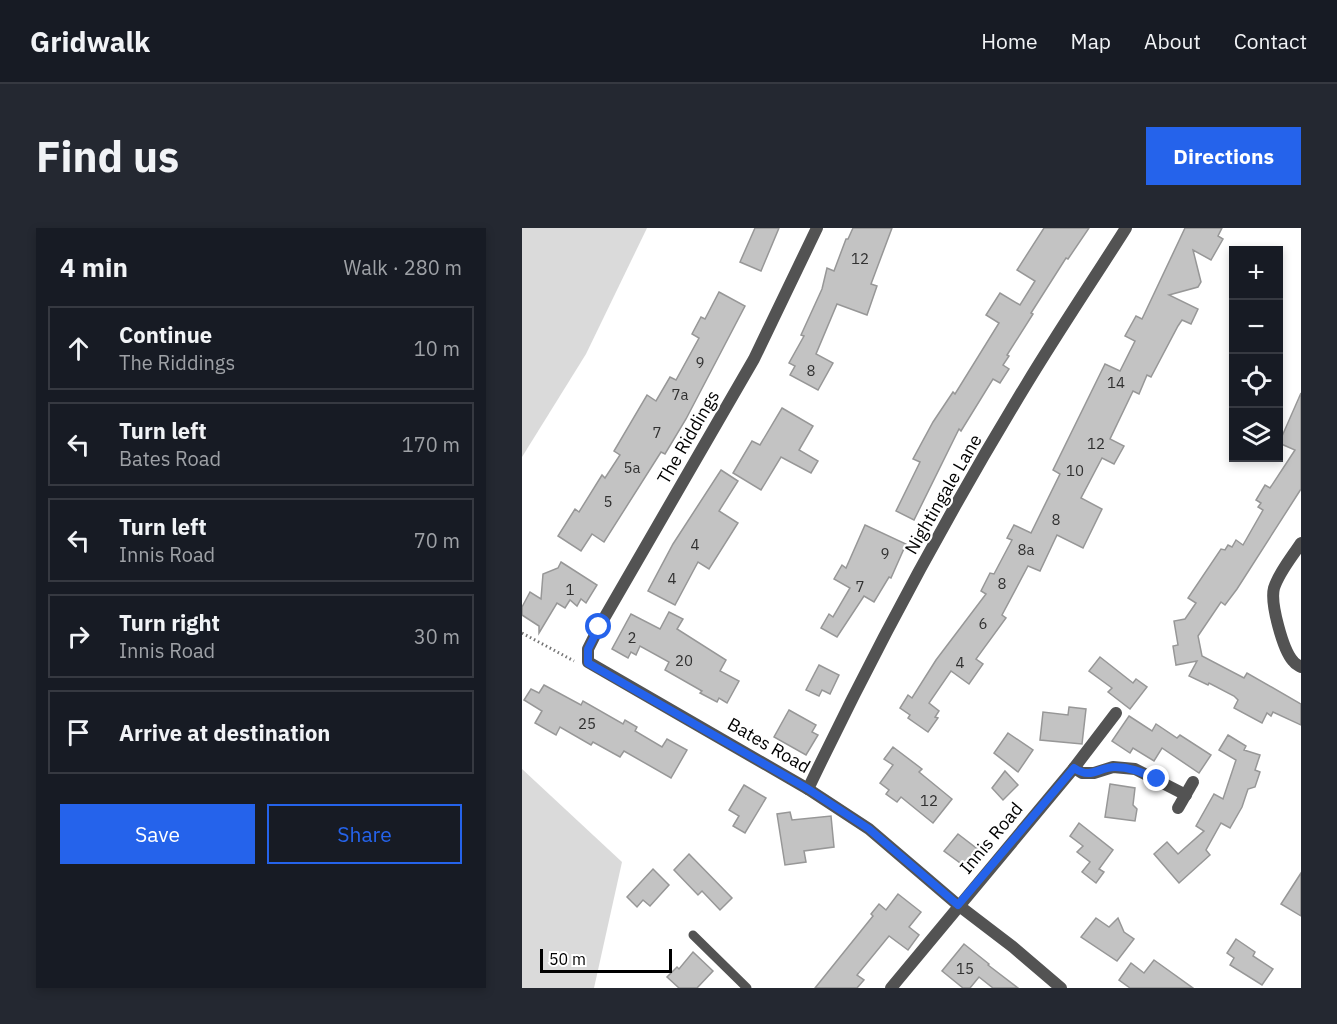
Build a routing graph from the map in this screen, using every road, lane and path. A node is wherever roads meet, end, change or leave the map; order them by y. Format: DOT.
graph roads {
  1 [pos="817,228"];
  2 [pos="1126,228"];
  3 [pos="1301,543"];
  4 [pos="522,633"];
  5 [pos="588,663"];
  6 [pos="1301,667"];
  7 [pos="1116,713"];
  8 [pos="1074,768"];
  9 [pos="1193,782"];
  10 [pos="808,789"];
  11 [pos="1186,795"];
  12 [pos="1178,807"];
  13 [pos="958,905"];
  14 [pos="693,935"];
  15 [pos="747,988"];
  16 [pos="891,988"];
  17 [pos="1061,988"];
  1 -- 5 [label="street, The Riddings"];
  2 -- 10 [label="street, Nightingale Lane"];
  3 -- 6 [label="street"];
  4 -- 5 [label="path"];
  5 -- 10 [label="street, Bates Road"];
  7 -- 8 [label="street, Innis Road"];
  8 -- 11 [label="street"];
  8 -- 13 [label="street, Innis Road"];
  9 -- 11 [label="street"];
  10 -- 13 [label="street, Bates Road"];
  11 -- 12 [label="street"];
  13 -- 16 [label="street, Innis Road"];
  13 -- 17 [label="street, Bates Road"];
  14 -- 15 [label="lane"];
}
